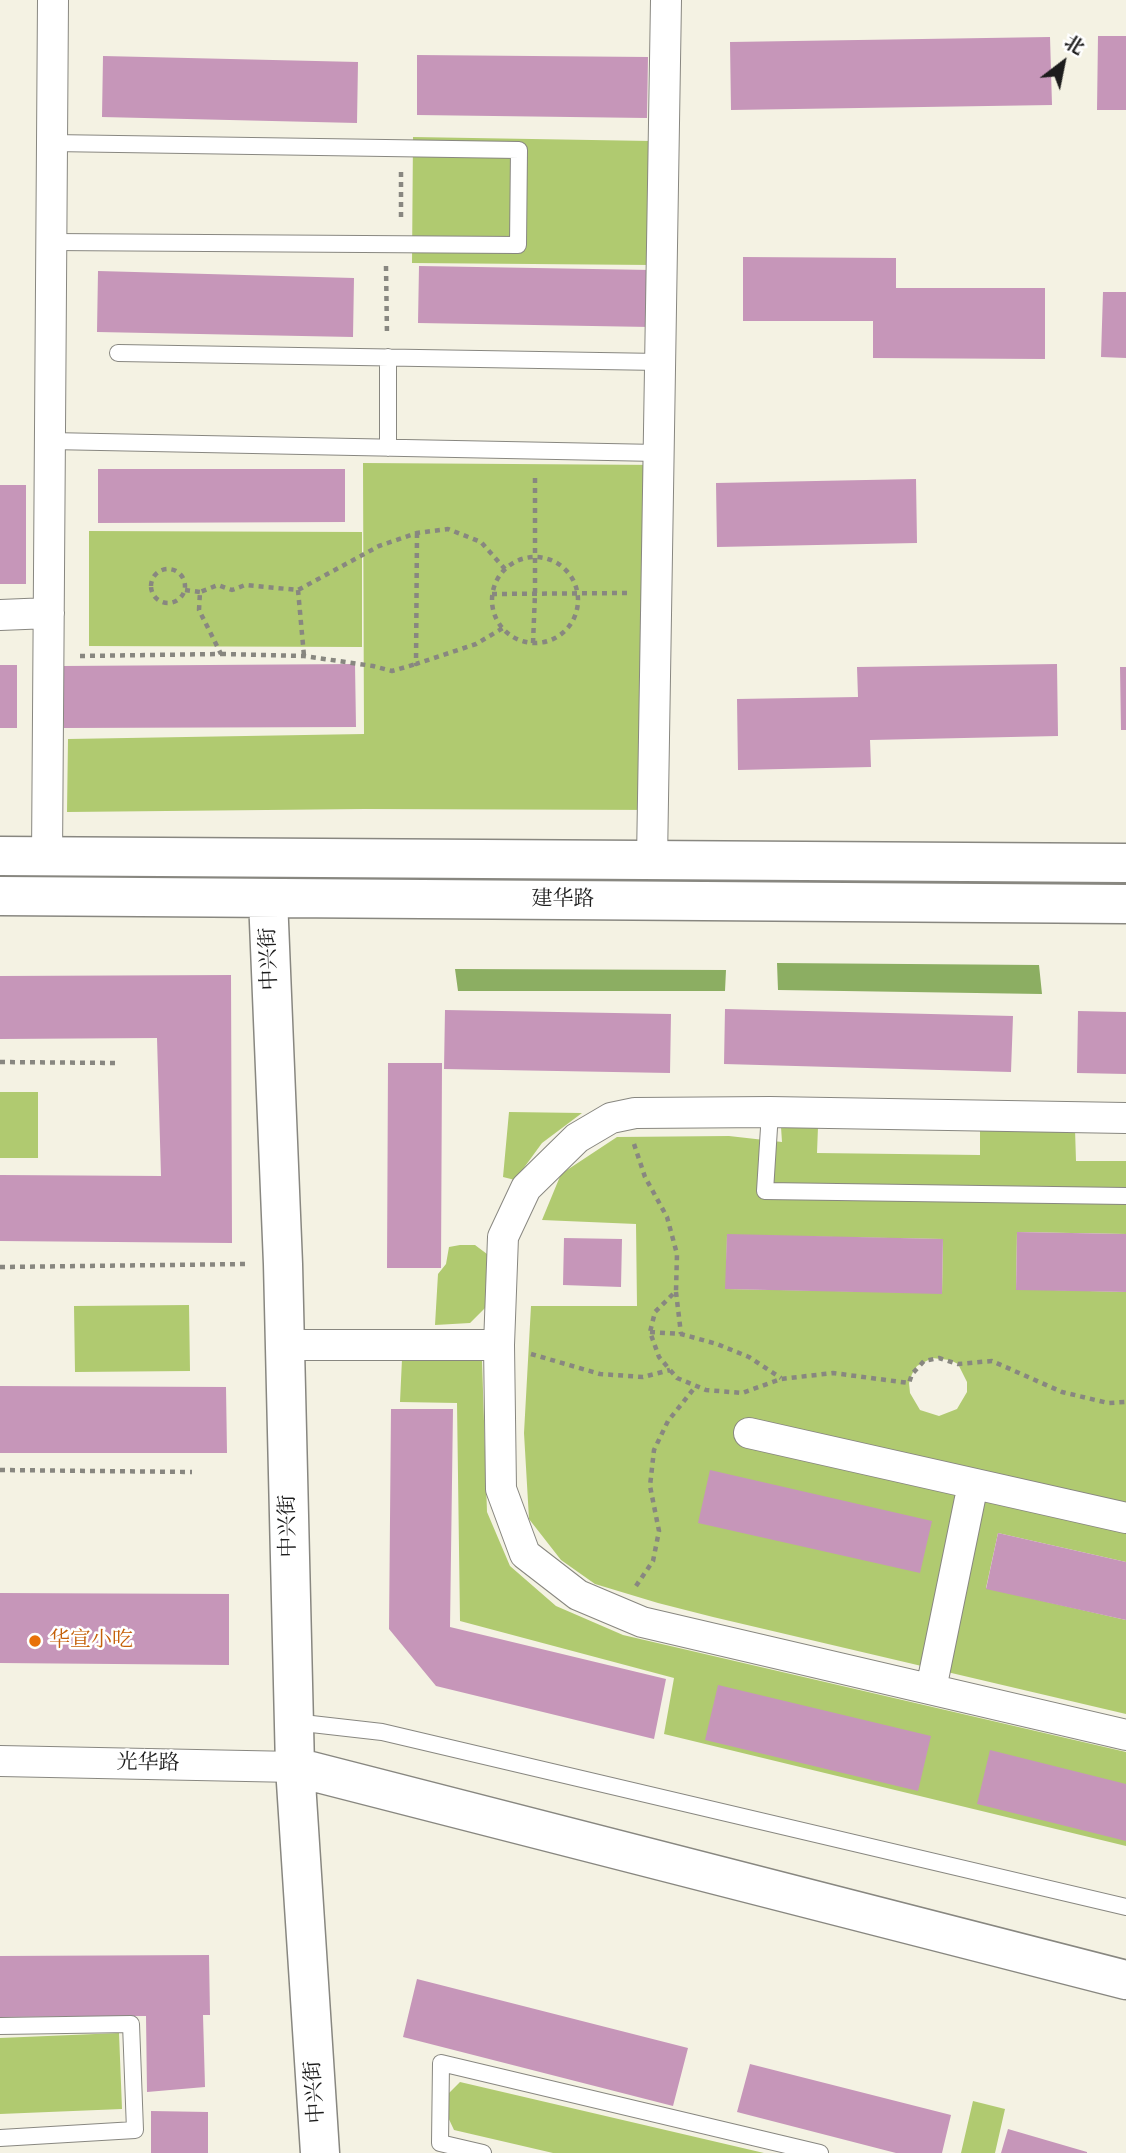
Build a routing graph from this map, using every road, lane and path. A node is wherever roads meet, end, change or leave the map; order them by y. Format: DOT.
graph roads {
  1 [pos="53,0"];
  2 [pos="666,0"];
  3 [pos="52,143"];
  4 [pos="400,148"];
  5 [pos="51,242"];
  6 [pos="393,245"];
  7 [pos="118,353"];
  8 [pos="388,357"];
  9 [pos="660,362"];
  10 [pos="50,441"];
  11 [pos="388,448"];
  12 [pos="534,450"];
  13 [pos="658,453"];
  14 [pos="417,533"];
  15 [pos="536,557"];
  16 [pos="505,569"];
  17 [pos="185,590"];
  18 [pos="298,590"];
  19 [pos="200,592"];
  20 [pos="656,593"];
  21 [pos="492,594"];
  22 [pos="536,594"];
  23 [pos="579,594"];
  24 [pos="49,613"];
  25 [pos="0,615"];
  26 [pos="503,628"];
  27 [pos="533,643"];
  28 [pos="221,654"];
  29 [pos="49,656"];
  30 [pos="304,656"];
  31 [pos="416,664"];
  32 [pos="0,856"];
  33 [pos="47,857"];
  34 [pos="652,860"];
  35 [pos="1126,863"];
  36 [pos="0,896"];
  37 [pos="268,898"];
  38 [pos="1126,904"];
  39 [pos="0,1062"];
  40 [pos="116,1063"];
  41 [pos="770,1112"];
  42 [pos="635,1113"];
  43 [pos="1126,1118"];
  44 [pos="1126,1196"];
  45 [pos="283,1264"];
  46 [pos="0,1267"];
  47 [pos="676,1291"];
  48 [pos="650,1332"];
  49 [pos="681,1334"];
  50 [pos="285,1345"];
  51 [pos="499,1345"];
  52 [pos="670,1370"];
  53 [pos="781,1379"];
  54 [pos="696,1386"];
  55 [pos="1126,1402"];
  56 [pos="749,1433"];
  57 [pos="0,1470"];
  58 [pos="192,1472"];
  59 [pos="973,1484"];
  60 [pos="1126,1518"];
  61 [pos="618,1612"];
  62 [pos="931,1689"];
  63 [pos="294,1722"];
  64 [pos="1126,1735"];
  65 [pos="0,1761"];
  66 [pos="295,1767"];
  67 [pos="1126,1908"];
  68 [pos="1126,1980"];
  69 [pos="0,2026"];
  70 [pos="0,2138"];
  71 [pos="320,2153"];
  72 [pos="483,2153"];
  73 [pos="820,2153"];
  1 -- 3 [label="street"];
  2 -- 9 [label="street"];
  3 -- 4 [label="lane"];
  3 -- 5 [label="street"];
  4 -- 6 [label="path"];
  4 -- 6 [label="lane"];
  5 -- 6 [label="lane"];
  5 -- 10 [label="street"];
  6 -- 8 [label="path"];
  7 -- 8 [label="lane"];
  8 -- 9 [label="lane"];
  8 -- 11 [label="lane"];
  9 -- 13 [label="street"];
  10 -- 11 [label="lane"];
  10 -- 24 [label="street"];
  11 -- 12 [label="lane"];
  12 -- 13 [label="lane"];
  12 -- 15 [label="path"];
  13 -- 20 [label="street"];
  14 -- 16 [label="path"];
  14 -- 18 [label="path"];
  14 -- 31 [label="path"];
  15 -- 16 [label="path"];
  15 -- 22 [label="path"];
  15 -- 23 [label="path"];
  16 -- 21 [label="path"];
  17 -- 17 [label="path"];
  17 -- 19 [label="path"];
  18 -- 19 [label="path"];
  18 -- 30 [label="path"];
  19 -- 28 [label="path"];
  20 -- 23 [label="path"];
  20 -- 34 [label="street"];
  21 -- 22 [label="path"];
  21 -- 26 [label="path"];
  22 -- 23 [label="path"];
  22 -- 27 [label="path"];
  23 -- 27 [label="path"];
  24 -- 25 [label="street"];
  24 -- 29 [label="street"];
  26 -- 27 [label="path"];
  26 -- 31 [label="path"];
  28 -- 29 [label="path"];
  28 -- 30 [label="path"];
  29 -- 33 [label="street"];
  30 -- 31 [label="path"];
  32 -- 33 [label="street, 建华路"];
  33 -- 34 [label="street, 建华路"];
  34 -- 35 [label="street, 建华路"];
  36 -- 37 [label="street, 建华路"];
  37 -- 38 [label="street, 建华路"];
  37 -- 45 [label="street, 中兴街"];
  39 -- 40 [label="path"];
  41 -- 42 [label="street"];
  41 -- 43 [label="street"];
  41 -- 44 [label="lane"];
  42 -- 47 [label="path"];
  42 -- 51 [label="street"];
  45 -- 46 [label="path"];
  45 -- 50 [label="street, 中兴街"];
  47 -- 48 [label="path"];
  47 -- 49 [label="path"];
  48 -- 49 [label="path"];
  48 -- 52 [label="path"];
  49 -- 53 [label="path"];
  50 -- 51 [label="street"];
  50 -- 63 [label="street, 中兴街"];
  51 -- 52 [label="path"];
  51 -- 61 [label="street"];
  52 -- 54 [label="path"];
  53 -- 54 [label="path"];
  53 -- 55 [label="path"];
  54 -- 61 [label="path"];
  56 -- 59 [label="street"];
  57 -- 58 [label="path"];
  59 -- 60 [label="street"];
  59 -- 62 [label="street"];
  61 -- 62 [label="street"];
  62 -- 64 [label="street"];
  63 -- 66 [label="street, 中兴街"];
  63 -- 67 [label="lane"];
  65 -- 66 [label="street, 光华路"];
  66 -- 68 [label="street"];
  66 -- 71 [label="street, 中兴街"];
  69 -- 70 [label="lane"];
  72 -- 73 [label="lane"];
}
